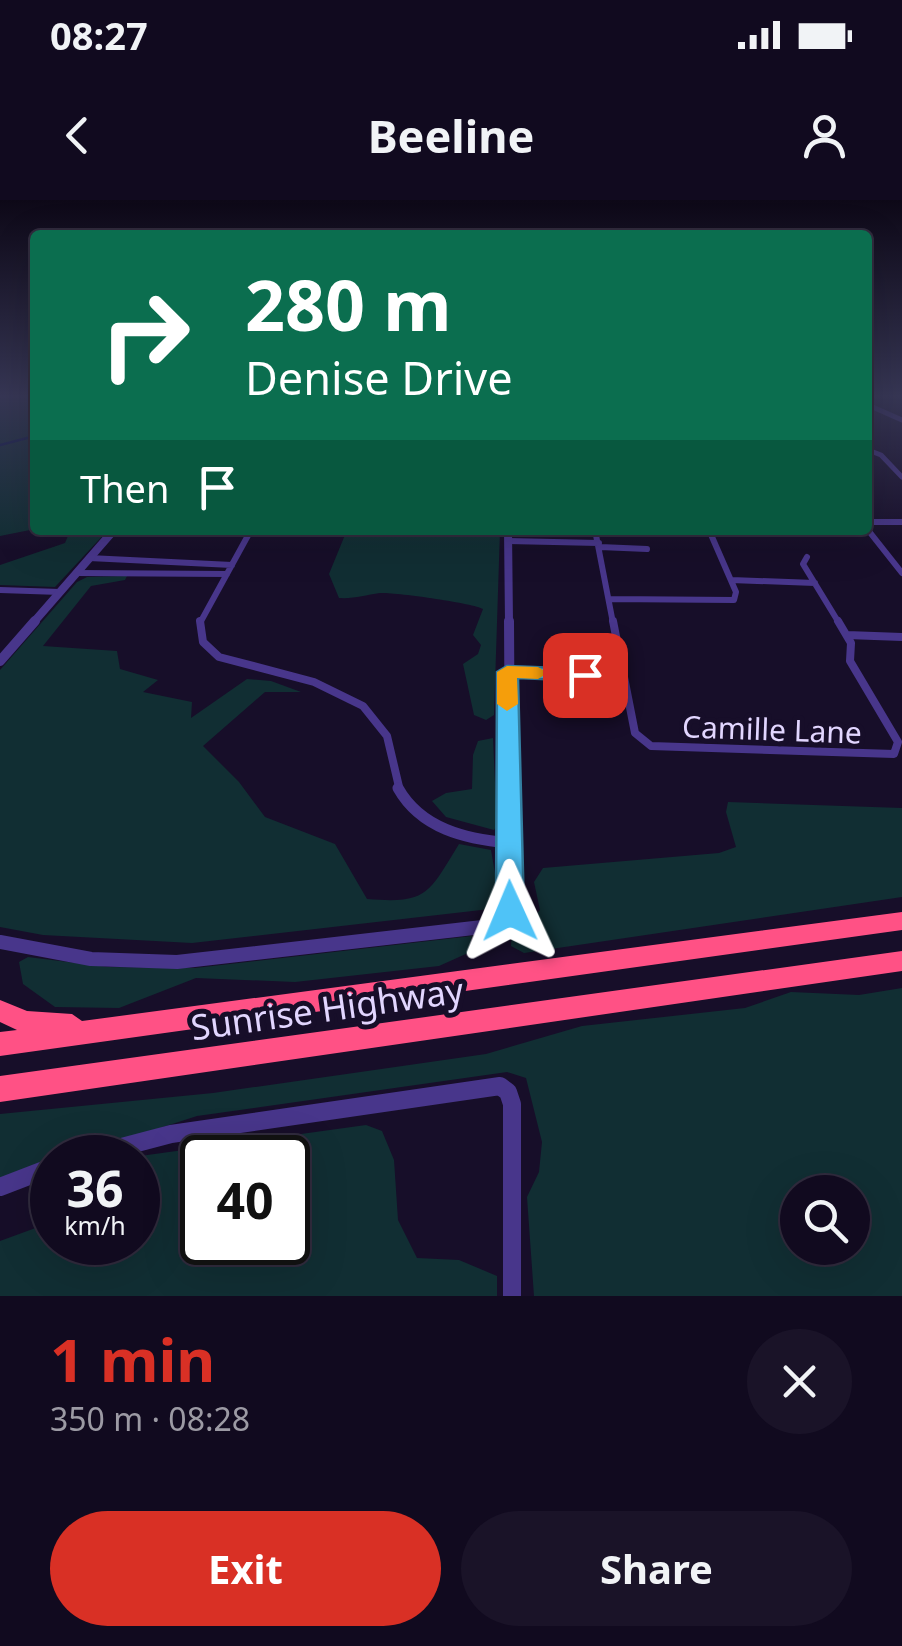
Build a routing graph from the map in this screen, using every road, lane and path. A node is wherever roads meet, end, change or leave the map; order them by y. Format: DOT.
graph roads {
  1 [pos="872,452"];
  2 [pos="902,476"];
  3 [pos="872,522"];
  4 [pos="902,522"];
  5 [pos="110,535"];
  6 [pos="248,535"];
  7 [pos="508,535"];
  8 [pos="596,535"];
  9 [pos="711,535"];
  10 [pos="872,535"];
  11 [pos="599,545"];
  12 [pos="647,548"];
  13 [pos="806,557"];
  14 [pos="90,558"];
  15 [pos="229,570"];
  16 [pos="902,572"];
  17 [pos="76,573"];
  18 [pos="731,580"];
  19 [pos="815,583"];
  20 [pos="0,590"];
  21 [pos="60,592"];
  22 [pos="608,600"];
  23 [pos="847,635"];
  24 [pos="902,636"];
  25 [pos="0,661"];
  26 [pos="507,672"];
  27 [pos="623,677"];
  28 [pos="509,843"];
  29 [pos="902,922"];
  30 [pos="0,942"];
  31 [pos="902,961"];
  32 [pos="0,1011"];
  33 [pos="141,1025"];
  34 [pos="0,1044"];
  35 [pos="137,1070"];
  36 [pos="0,1089"];
  37 [pos="0,1099"];
  38 [pos="160,1137"];
  39 [pos="30,1175"];
  40 [pos="0,1187"];
  41 [pos="512,1296"];
  1 -- 2 [label="street"];
  3 -- 4 [label="street"];
  5 -- 14 [label="street"];
  6 -- 15 [label="street"];
  7 -- 11 [label="street"];
  7 -- 26 [label="street"];
  8 -- 11 [label="street, Camille Lane"];
  9 -- 18 [label="street"];
  10 -- 16 [label="street"];
  11 -- 12 [label="street"];
  11 -- 22 [label="street, Camille Lane"];
  13 -- 19 [label="street, Camille Lane"];
  14 -- 15 [label="street"];
  14 -- 17 [label="street"];
  15 -- 17 [label="street"];
  15 -- 28 [label="street"];
  17 -- 21 [label="street"];
  18 -- 19 [label="street"];
  18 -- 22 [label="street"];
  19 -- 23 [label="street, Camille Lane"];
  20 -- 21 [label="street"];
  21 -- 25 [label="street"];
  22 -- 27 [label="street, Camille Lane"];
  23 -- 24 [label="street"];
  23 -- 27 [label="street, Camille Lane"];
  26 -- 27 [label="street"];
  26 -- 28 [label="street"];
  28 -- 30 [label="street"];
  29 -- 33 [label="highway, Sunrise Highway"];
  31 -- 35 [label="highway, Sunrise Highway"];
  32 -- 33 [label="highway"];
  33 -- 34 [label="highway, Sunrise Highway"];
  35 -- 36 [label="highway, Sunrise Highway"];
  35 -- 37 [label="highway"];
  38 -- 41 [label="street"];
  39 -- 40 [label="street"];
}
